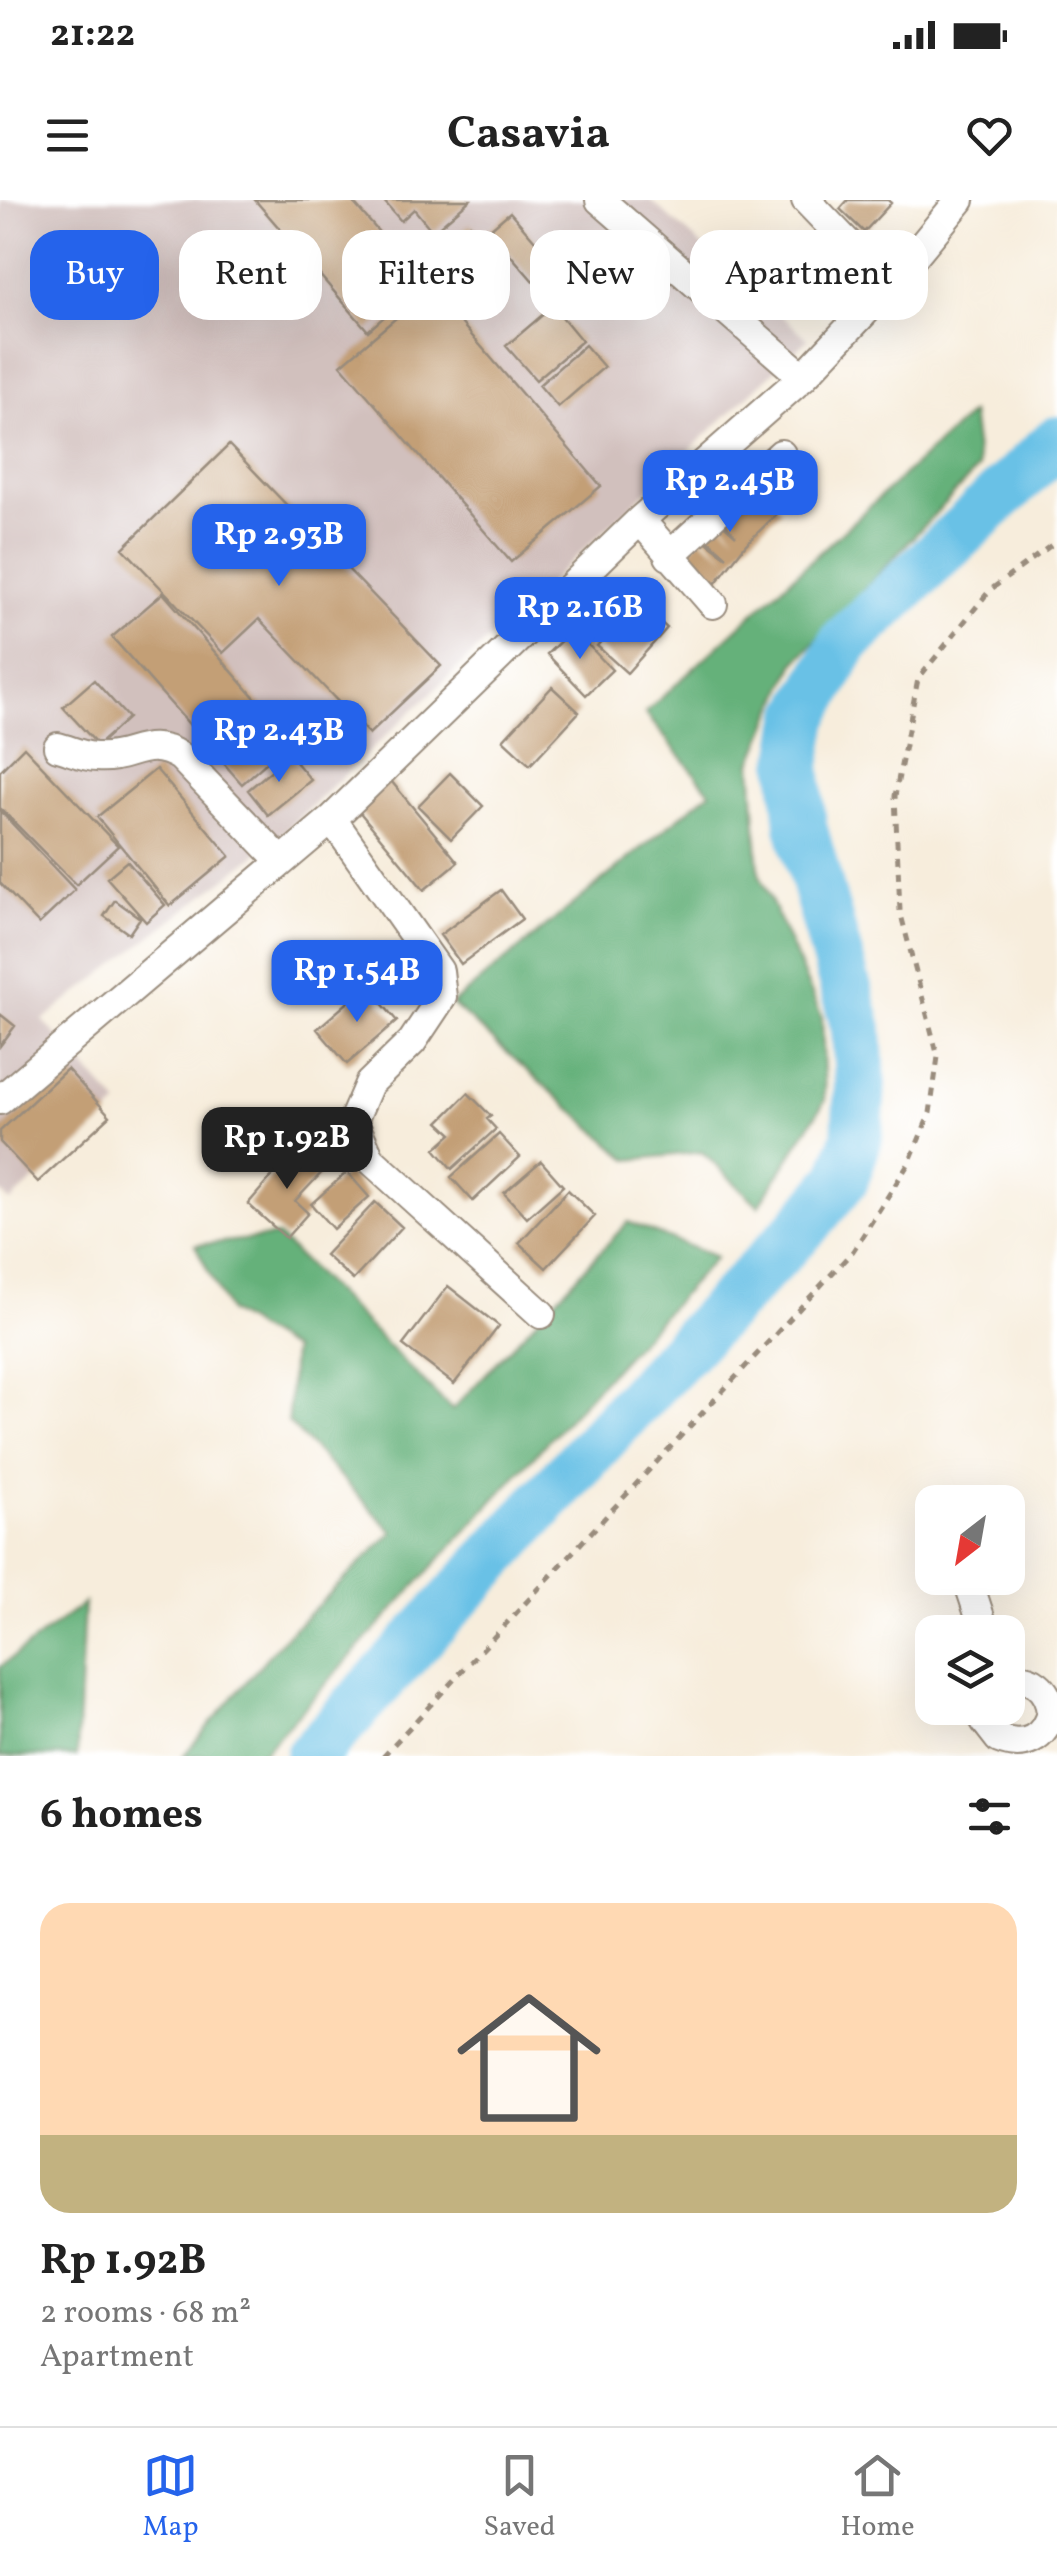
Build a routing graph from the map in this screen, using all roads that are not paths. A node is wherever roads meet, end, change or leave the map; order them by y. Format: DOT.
graph roads {
  1 [pos="600,200"];
  2 [pos="806,200"];
  3 [pos="960,200"];
  4 [pos="835,230"];
  5 [pos="928,239"];
  6 [pos="857,320"];
  7 [pos="803,377"];
  8 [pos="781,454"];
  9 [pos="640,520"];
  10 [pos="669,556"];
  11 [pos="712,604"];
  12 [pos="58,747"];
  13 [pos="332,819"];
  14 [pos="281,861"];
  15 [pos="0,1100"];
  16 [pos="541,1314"];
  17 [pos="1025,1678"];
  18 [pos="1052,1699"];
  19 [pos="988,1725"];
  1 -- 7 [label="street"];
  2 -- 4 [label="street"];
  3 -- 5 [label="street"];
  6 -- 7 [label="street"];
  7 -- 9 [label="street"];
  8 -- 10 [label="street"];
  9 -- 10 [label="street"];
  9 -- 13 [label="street"];
  10 -- 11 [label="street"];
  12 -- 14 [label="street"];
  13 -- 14 [label="street"];
  13 -- 16 [label="street"];
  14 -- 15 [label="street"];
  17 -- 18 [label="street"];
  18 -- 19 [label="street"];
}
